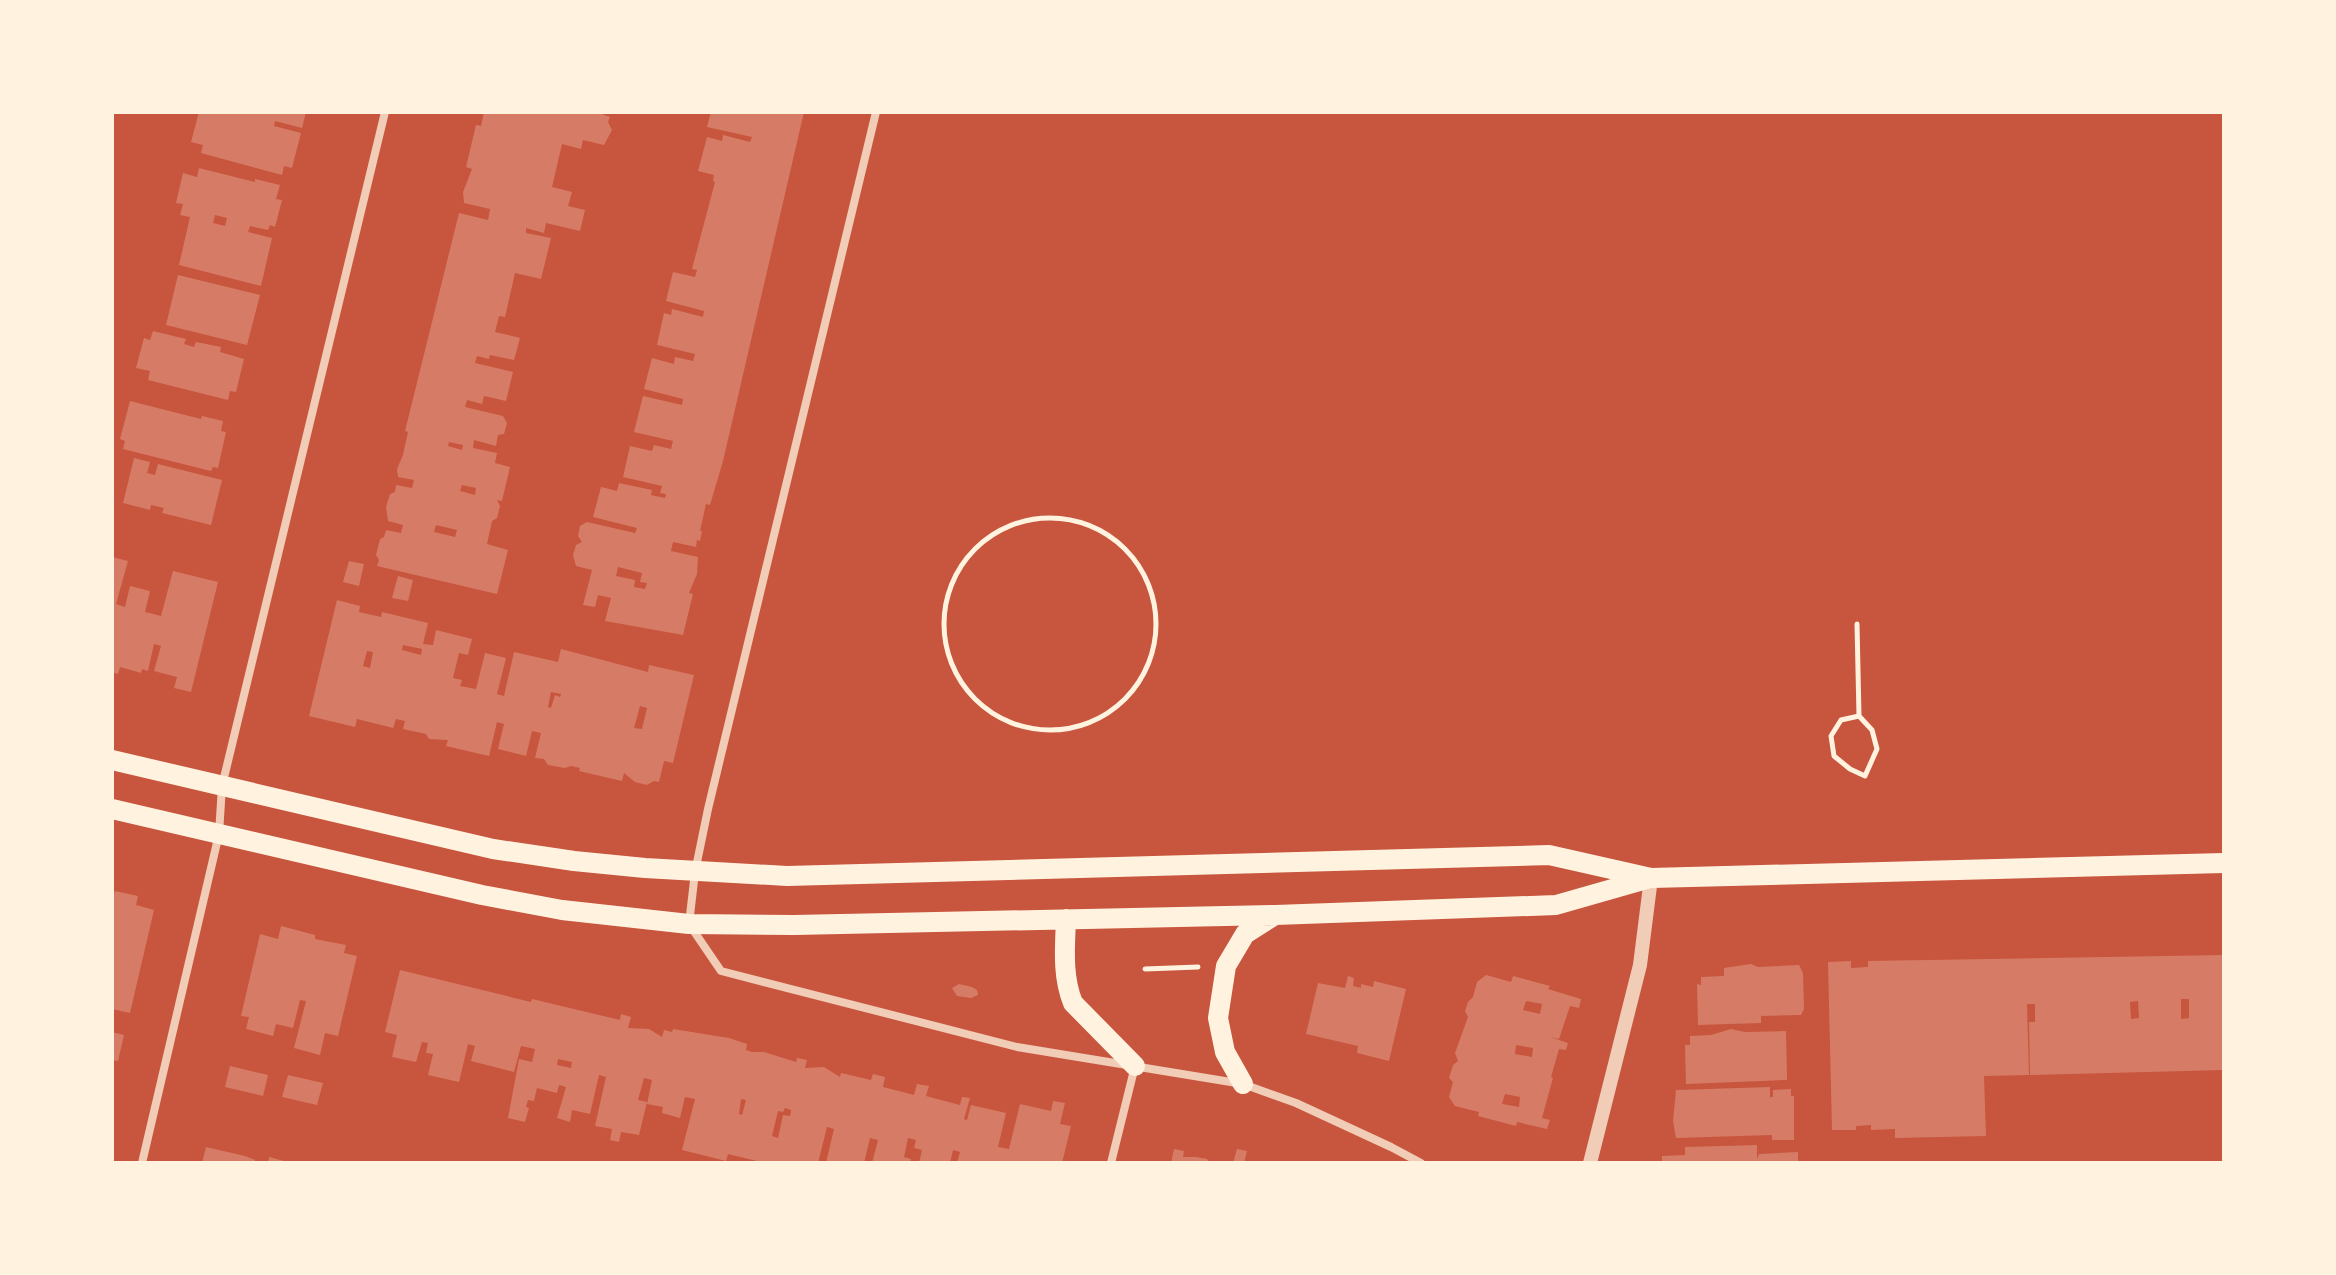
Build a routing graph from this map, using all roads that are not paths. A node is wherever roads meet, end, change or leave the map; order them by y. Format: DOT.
graph roads {
  1 [pos="385,112"];
  2 [pos="876,112"];
  3 [pos="112,760"];
  4 [pos="222,786"];
  5 [pos="112,809"];
  6 [pos="219,834"];
  7 [pos="2224,863"];
  8 [pos="695,872"];
  9 [pos="1651,878"];
  10 [pos="1275,915"];
  11 [pos="1066,919"];
  12 [pos="689,924"];
  13 [pos="1135,1066"];
  14 [pos="1243,1084"];
  15 [pos="142,1163"];
  16 [pos="1111,1163"];
  17 [pos="1421,1163"];
  18 [pos="1590,1163"];
  1 -- 4 [label="street"];
  2 -- 8 [label="street"];
  3 -- 4 [label="main road"];
  4 -- 6 [label="street"];
  4 -- 8 [label="main road"];
  5 -- 6 [label="main road"];
  6 -- 12 [label="main road"];
  6 -- 15 [label="street"];
  7 -- 9 [label="main road"];
  8 -- 9 [label="main road"];
  8 -- 12 [label="street"];
  9 -- 10 [label="main road"];
  9 -- 18 [label="street"];
  10 -- 11 [label="main road"];
  10 -- 14 [label="main road"];
  11 -- 12 [label="main road"];
  11 -- 13 [label="main road"];
  12 -- 13 [label="street"];
  13 -- 14 [label="street"];
  13 -- 16 [label="street"];
  14 -- 17 [label="street"];
}
